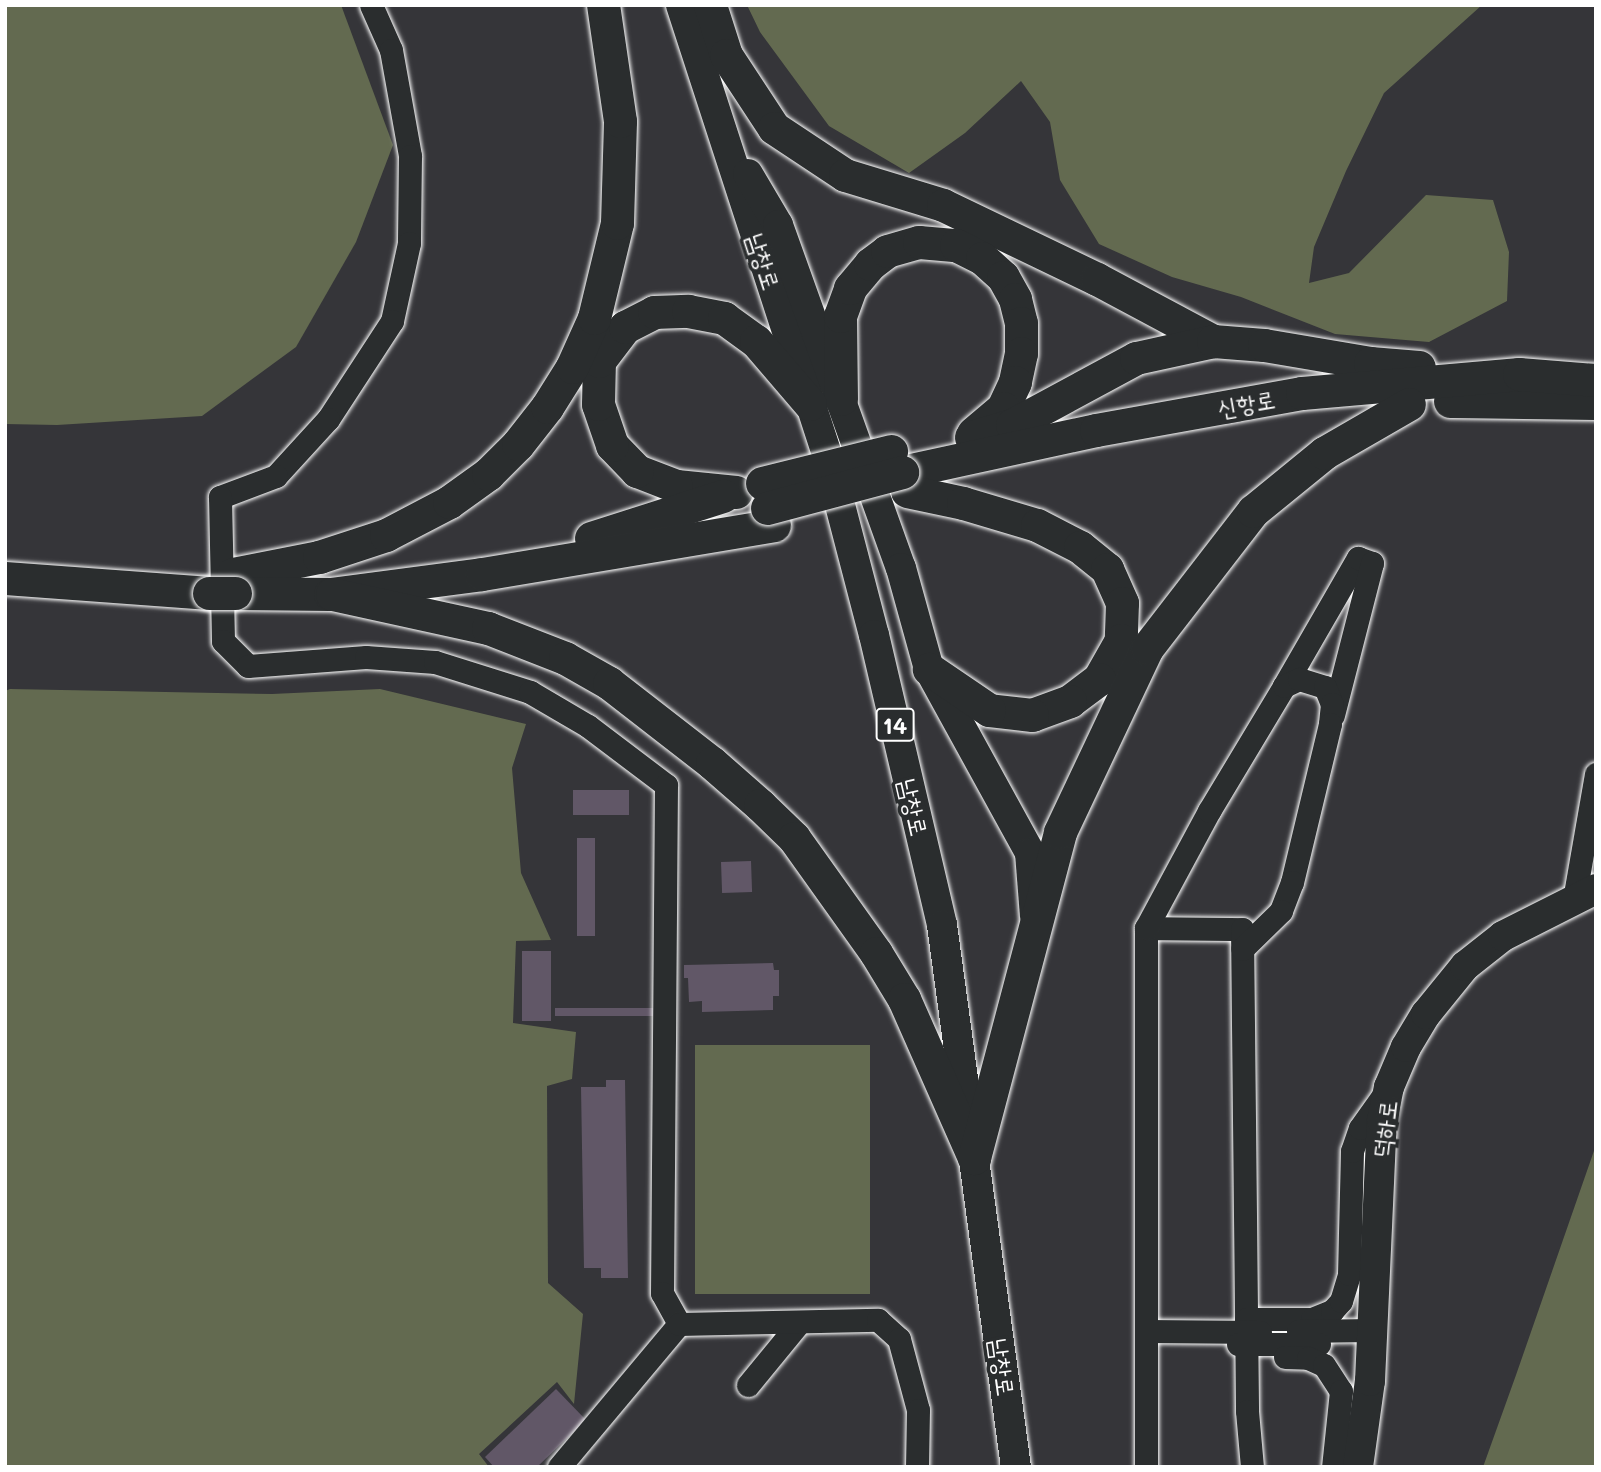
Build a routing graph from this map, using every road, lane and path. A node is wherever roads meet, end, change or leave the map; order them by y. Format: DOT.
graph roads {
  1 [pos="371,5"];
  2 [pos="603,5"];
  3 [pos="681,5"];
  4 [pos="710,5"];
  5 [pos="1213,341"];
  6 [pos="1520,374"];
  7 [pos="1596,380"];
  8 [pos="825,401"];
  9 [pos="1596,403"];
  10 [pos="1409,404"];
  11 [pos="964,439"];
  12 [pos="900,472"];
  13 [pos="760,502"];
  14 [pos="5,559"];
  15 [pos="5,578"];
  16 [pos="224,582"];
  17 [pos="332,594"];
  18 [pos="929,669"];
  19 [pos="1284,686"];
  20 [pos="1330,724"];
  21 [pos="1596,774"];
  22 [pos="1585,895"];
  23 [pos="1036,924"];
  24 [pos="1146,928"];
  25 [pos="1242,949"];
  26 [pos="1389,1087"];
  27 [pos="974,1158"];
  28 [pos="799,1323"];
  29 [pos="679,1324"];
  30 [pos="1147,1337"];
  31 [pos="1372,1337"];
  32 [pos="1246,1338"];
  33 [pos="748,1385"];
  34 [pos="559,1467"];
  35 [pos="917,1467"];
  36 [pos="1016,1467"];
  37 [pos="1146,1467"];
  38 [pos="1252,1467"];
  39 [pos="1333,1467"];
  40 [pos="1358,1467"];
  1 -- 29 [label="street"];
  2 -- 16 [label="highway"];
  3 -- 8 [label="main road"];
  4 -- 5 [label="highway"];
  5 -- 6 [label="highway"];
  5 -- 11 [label="highway"];
  6 -- 7 [label="highway, 신항로"];
  6 -- 12 [label="highway, 신항로"];
  8 -- 11 [label="highway"];
  8 -- 13 [label="highway"];
  8 -- 18 [label="main road"];
  8 -- 27 [label="main road, 남창로 / 14"];
  9 -- 10 [label="highway, 신항로"];
  10 -- 12 [label="highway, 신항로"];
  10 -- 23 [label="highway"];
  11 -- 12 [label="highway"];
  12 -- 13 [label="highway, bridge"];
  12 -- 18 [label="highway"];
  13 -- 16 [label="highway"];
  13 -- 17 [label="highway"];
  14 -- 16 [label="highway"];
  15 -- 16 [label="highway"];
  16 -- 17 [label="highway"];
  17 -- 27 [label="highway"];
  18 -- 23 [label="main road"];
  19 -- 20 [label="street"];
  19 -- 20 [label="street"];
  19 -- 24 [label="street"];
  20 -- 25 [label="street"];
  21 -- 22 [label="street"];
  22 -- 26 [label="main road, 덕하로"];
  23 -- 27 [label="highway"];
  24 -- 25 [label="street"];
  24 -- 30 [label="street"];
  25 -- 32 [label="street"];
  26 -- 31 [label="main road, 덕하로"];
  26 -- 32 [label="street"];
  27 -- 36 [label="main road, 남창로 / 14"];
  28 -- 29 [label="street"];
  28 -- 33 [label="street"];
  28 -- 35 [label="street"];
  29 -- 34 [label="street"];
  30 -- 32 [label="street"];
  30 -- 37 [label="street"];
  31 -- 32 [label="street"];
  31 -- 40 [label="main road, 덕하로"];
  32 -- 38 [label="street"];
  32 -- 39 [label="street"];
}
